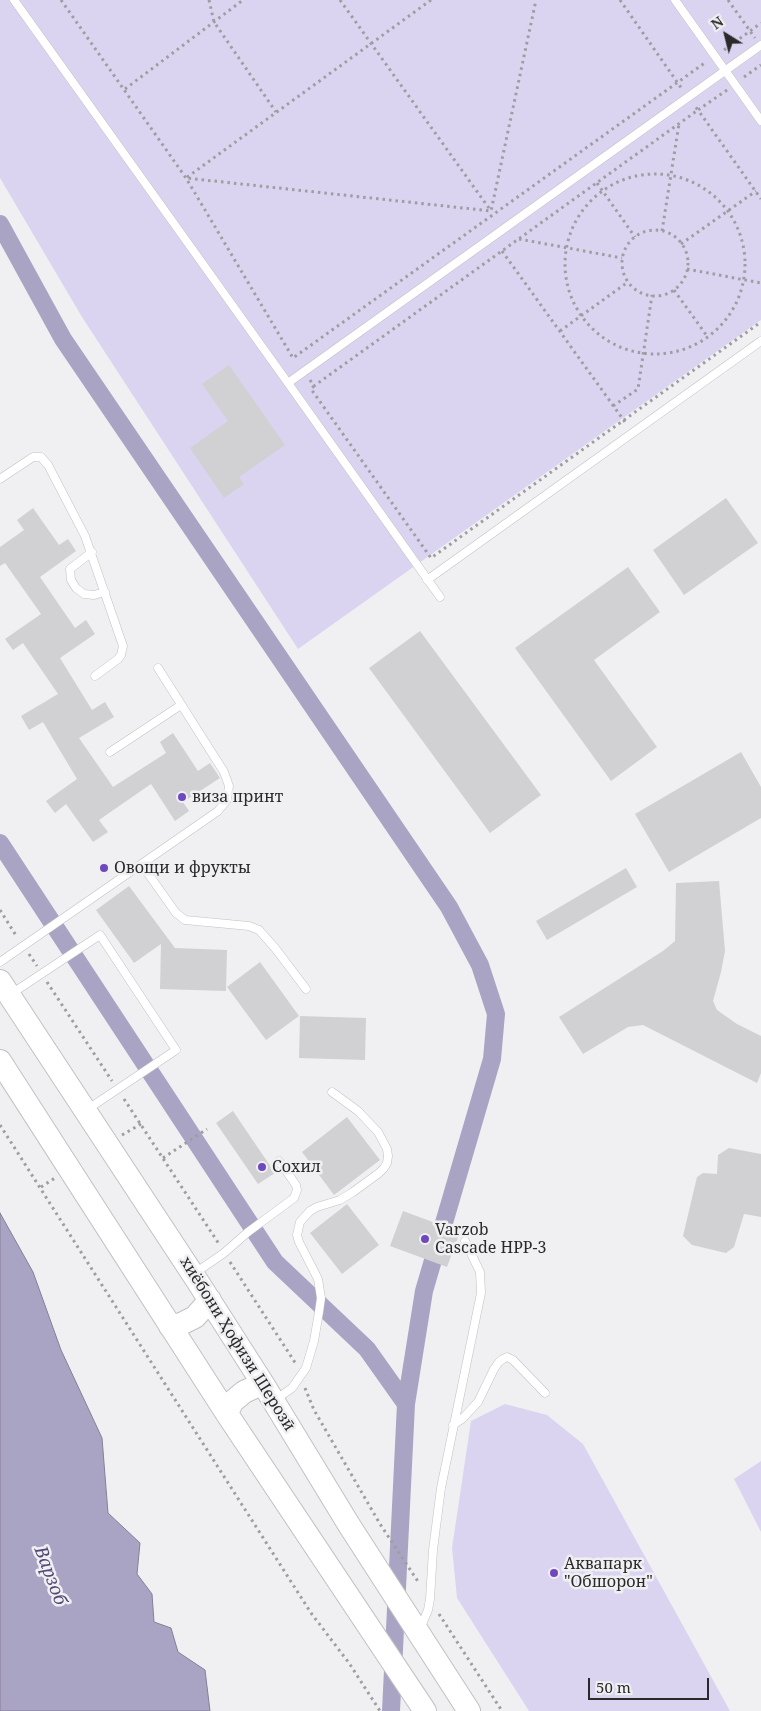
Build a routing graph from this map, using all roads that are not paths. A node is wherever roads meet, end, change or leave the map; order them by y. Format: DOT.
graph roads {
  1 [pos="14,0"];
  2 [pos="675,0"];
  3 [pos="761,45"];
  4 [pos="725,70"];
  5 [pos="761,121"];
  6 [pos="761,341"];
  7 [pos="288,383"];
  8 [pos="0,479"];
  9 [pos="92,552"];
  10 [pos="427,580"];
  11 [pos="105,592"];
  12 [pos="440,597"];
  13 [pos="158,668"];
  14 [pos="95,676"];
  15 [pos="181,705"];
  16 [pos="110,752"];
  17 [pos="142,865"];
  18 [pos="0,962"];
  19 [pos="5,988"];
  20 [pos="306,989"];
  21 [pos="0,1061"];
  22 [pos="332,1092"];
  23 [pos="85,1111"];
  24 [pos="280,1161"];
  25 [pos="464,1241"];
  26 [pos="193,1274"];
  27 [pos="210,1300"];
  28 [pos="170,1326"];
  29 [pos="545,1393"];
  30 [pos="269,1394"];
  31 [pos="227,1414"];
  32 [pos="453,1425"];
  33 [pos="418,1634"];
  34 [pos="421,1705"];
  35 [pos="469,1711"];
  1 -- 7 [label="lane"];
  2 -- 4 [label="lane"];
  3 -- 4 [label="lane"];
  4 -- 5 [label="lane"];
  4 -- 7 [label="lane"];
  6 -- 10 [label="lane"];
  7 -- 10 [label="lane"];
  8 -- 9 [label="lane"];
  9 -- 11 [label="lane"];
  9 -- 11 [label="lane"];
  10 -- 12 [label="lane"];
  11 -- 14 [label="lane"];
  13 -- 15 [label="lane"];
  15 -- 16 [label="lane"];
  15 -- 17 [label="lane"];
  17 -- 18 [label="lane"];
  17 -- 20 [label="lane"];
  19 -- 23 [label="main road, хиёбони Ҳофизи Шерозӣ"];
  19 -- 23 [label="lane"];
  21 -- 28 [label="main road"];
  22 -- 30 [label="lane"];
  23 -- 26 [label="main road, хиёбони Ҳофизи Шерозӣ"];
  24 -- 26 [label="lane"];
  25 -- 32 [label="lane"];
  26 -- 27 [label="main road, хиёбони Ҳофизи Шерозӣ"];
  27 -- 28 [label="main road"];
  27 -- 30 [label="main road, хиёбони Ҳофизи Шерозӣ"];
  28 -- 31 [label="main road"];
  29 -- 32 [label="lane"];
  30 -- 31 [label="main road"];
  30 -- 33 [label="main road, хиёбони Ҳофизи Шерозӣ"];
  31 -- 34 [label="main road"];
  32 -- 33 [label="lane"];
  33 -- 35 [label="main road, хиёбони Ҳофизи Шерозӣ"];
}
